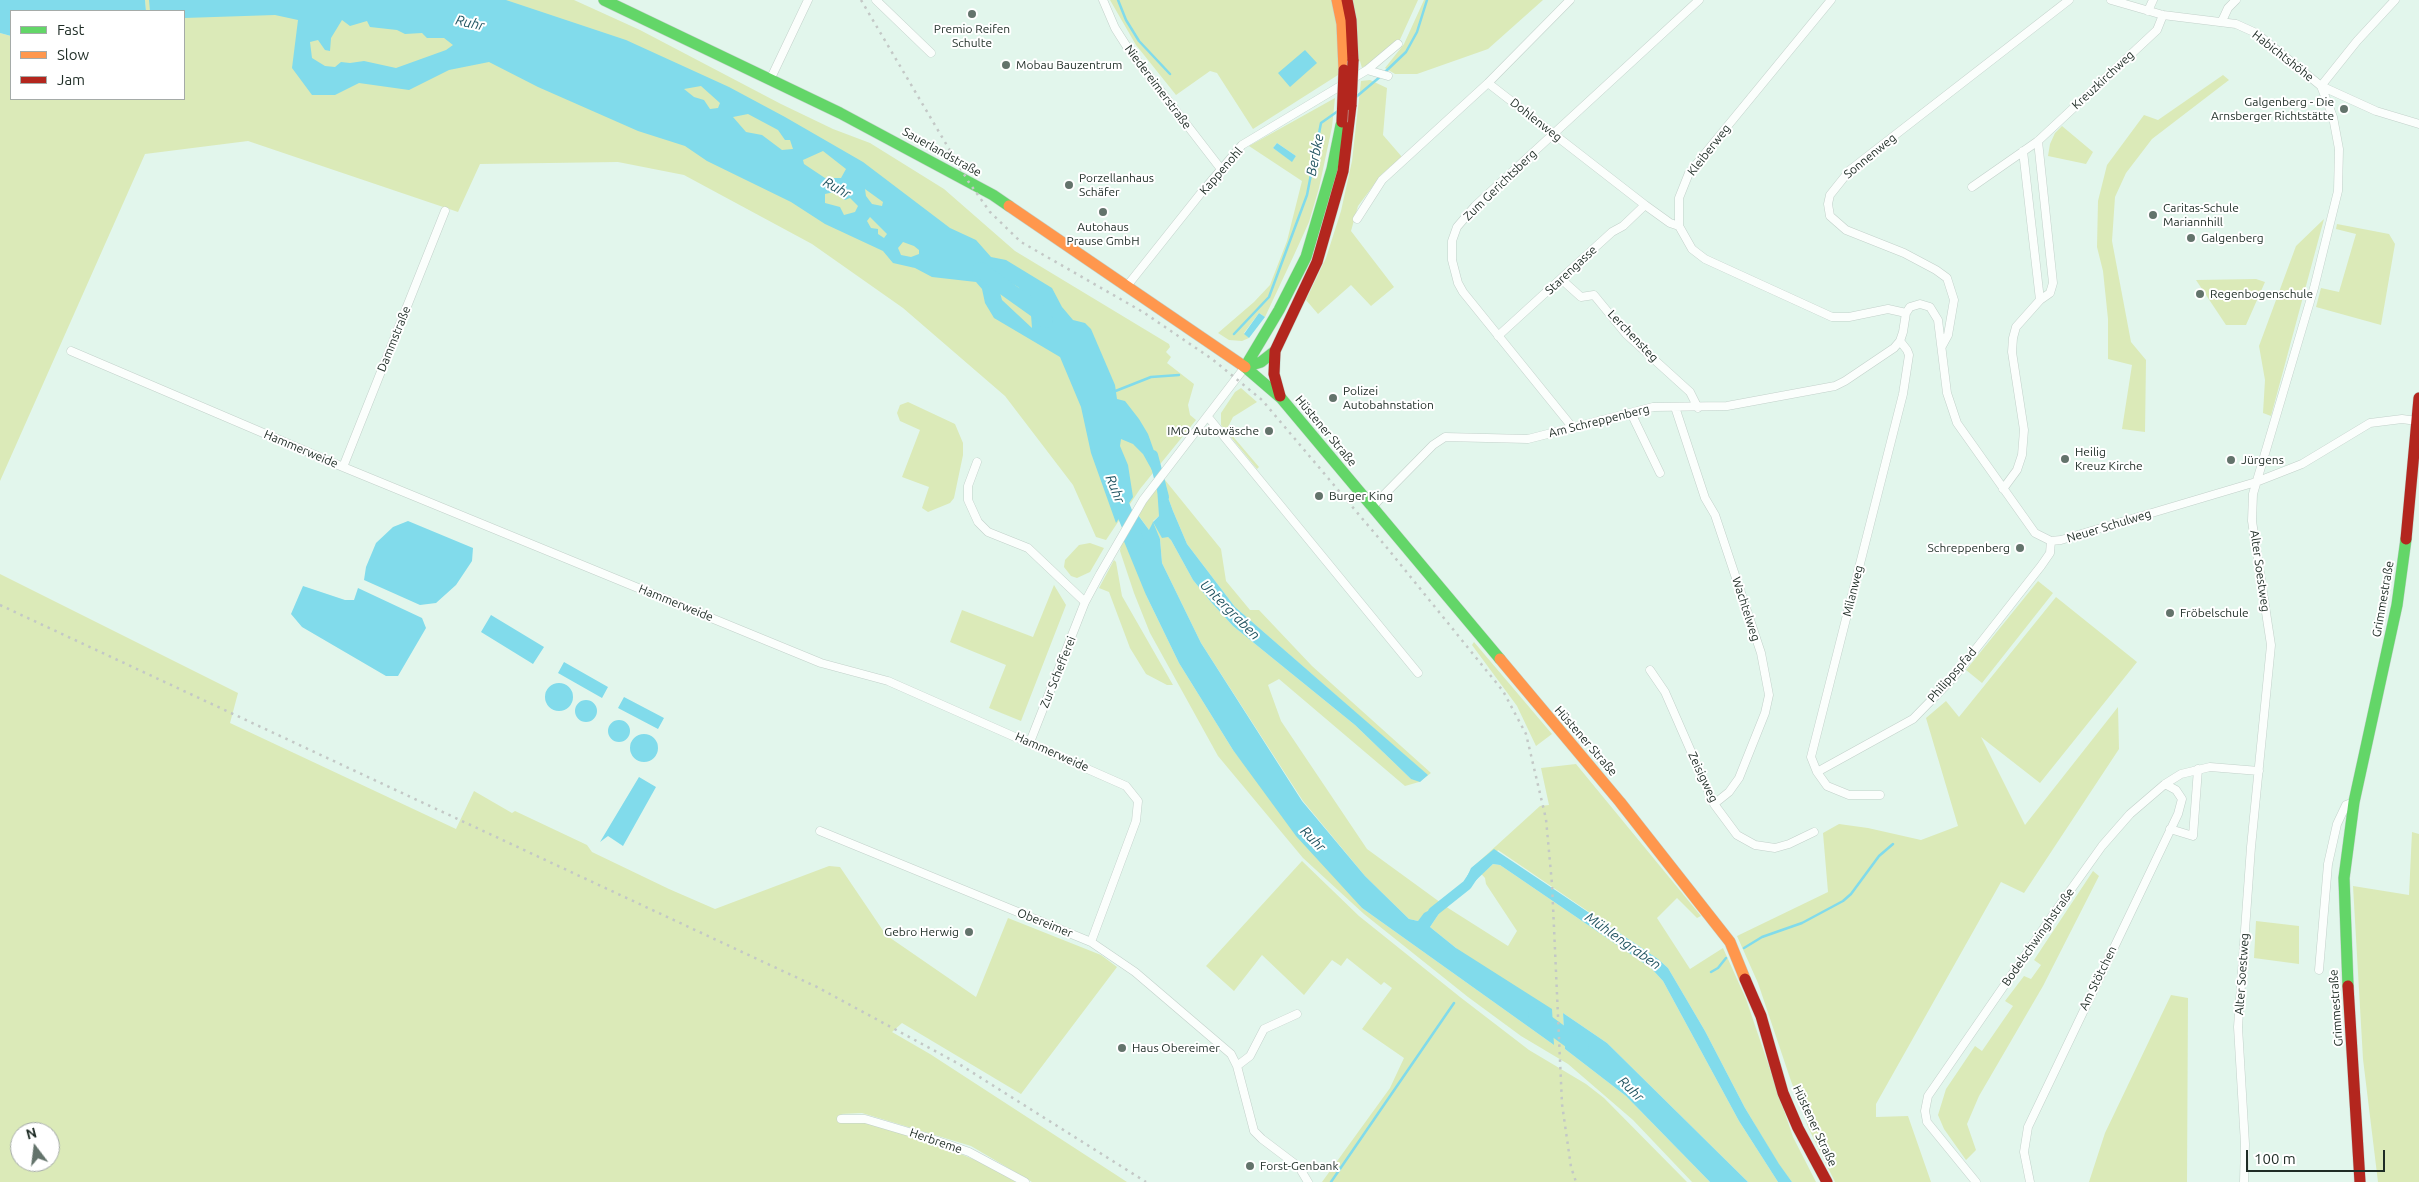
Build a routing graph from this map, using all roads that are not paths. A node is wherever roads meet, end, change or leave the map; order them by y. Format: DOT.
graph roads {
  1 [pos="604,0"];
  2 [pos="808,0"];
  3 [pos="876,0"];
  4 [pos="1103,0"];
  5 [pos="1337,0"];
  6 [pos="1347,0"];
  7 [pos="1570,0"];
  8 [pos="1699,0"];
  9 [pos="1831,0"];
  10 [pos="2068,0"];
  11 [pos="2112,0"];
  12 [pos="2153,0"];
  13 [pos="2236,0"];
  14 [pos="2395,0"];
  15 [pos="2148,11"];
  16 [pos="2163,15"];
  17 [pos="2222,21"];
  18 [pos="1398,44"];
  19 [pos="931,53"];
  20 [pos="1367,70"];
  21 [pos="1388,76"];
  22 [pos="770,80"];
  23 [pos="1488,83"];
  24 [pos="2321,86"];
  25 [pos="2419,124"];
  26 [pos="1554,134"];
  27 [pos="2038,141"];
  28 [pos="2023,151"];
  29 [pos="1221,169"];
  30 [pos="1972,187"];
  31 [pos="1645,205"];
  32 [pos="446,212"];
  33 [pos="1357,218"];
  34 [pos="1679,226"];
  35 [pos="1561,279"];
  36 [pos="1127,286"];
  37 [pos="2040,300"];
  38 [pos="1906,313"];
  39 [pos="1498,336"];
  40 [pos="1900,341"];
  41 [pos="1942,346"];
  42 [pos="71,350"];
  43 [pos="1275,351"];
  44 [pos="1245,367"];
  45 [pos="1281,398"];
  46 [pos="2419,398"];
  47 [pos="1675,406"];
  48 [pos="1698,408"];
  49 [pos="1631,413"];
  50 [pos="1208,417"];
  51 [pos="2417,421"];
  52 [pos="1573,428"];
  53 [pos="976,462"];
  54 [pos="343,467"];
  55 [pos="1660,473"];
  56 [pos="2256,482"];
  57 [pos="2003,489"];
  58 [pos="1371,508"];
  59 [pos="2051,541"];
  60 [pos="1085,602"];
  61 [pos="1650,670"];
  62 [pos="1418,673"];
  63 [pos="1030,742"];
  64 [pos="2198,769"];
  65 [pos="2259,771"];
  66 [pos="1816,772"];
  67 [pos="2165,784"];
  68 [pos="1880,795"];
  69 [pos="2354,802"];
  70 [pos="1714,804"];
  71 [pos="2170,829"];
  72 [pos="820,831"];
  73 [pos="1814,832"];
  74 [pos="1091,942"];
  75 [pos="2319,970"];
  76 [pos="1297,1014"];
  77 [pos="1237,1066"];
  78 [pos="841,1119"];
  79 [pos="1025,1182"];
  80 [pos="1308,1182"];
  81 [pos="1827,1182"];
  82 [pos="1976,1182"];
  83 [pos="2030,1182"];
  84 [pos="2244,1182"];
  85 [pos="2360,1182"];
  1 -- 22 [label="main road, Sauerlandstraße"];
  2 -- 22 [label="street"];
  3 -- 19 [label="street"];
  4 -- 29 [label="street, Niedereimerstraße"];
  5 -- 44 [label="main road, bridge"];
  6 -- 43 [label="main road, bridge"];
  7 -- 23 [label="street"];
  8 -- 26 [label="street, Zum Gerichtsberg"];
  9 -- 34 [label="street, Kleiberweg"];
  10 -- 41 [label="street, Sonnenweg"];
  11 -- 15 [label="street, Habichtshöhe"];
  12 -- 15 [label="street"];
  13 -- 17 [label="street"];
  14 -- 24 [label="street"];
  15 -- 16 [label="street, Habichtshöhe"];
  16 -- 17 [label="street, Habichtshöhe"];
  16 -- 27 [label="street, Kreuzkirchweg"];
  17 -- 24 [label="street, Habichtshöhe"];
  18 -- 20 [label="street, Kappenohl"];
  20 -- 21 [label="street"];
  20 -- 29 [label="street, Kappenohl"];
  22 -- 36 [label="main road, Sauerlandstraße"];
  23 -- 26 [label="street, Dohlenweg"];
  23 -- 33 [label="street"];
  24 -- 25 [label="street, Habichtshöhe"];
  24 -- 56 [label="street, Alter Soestweg"];
  26 -- 31 [label="street, Dohlenweg"];
  26 -- 39 [label="street, Zum Gerichtsberg"];
  27 -- 28 [label="street, Kreuzkirchweg"];
  27 -- 37 [label="street"];
  28 -- 30 [label="street, Kreuzkirchweg"];
  28 -- 37 [label="street"];
  29 -- 36 [label="street, Kappenohl"];
  31 -- 34 [label="street, Dohlenweg"];
  31 -- 35 [label="street, Starengasse"];
  32 -- 54 [label="street, Dammstraße"];
  34 -- 38 [label="street, Kleiberweg"];
  35 -- 39 [label="street, Starengasse"];
  35 -- 48 [label="street, Lerchensteg"];
  36 -- 44 [label="main road, Sauerlandstraße"];
  37 -- 57 [label="street"];
  38 -- 40 [label="street"];
  38 -- 41 [label="street, Neuer Schulweg"];
  39 -- 52 [label="street, Zum Gerichtsberg"];
  40 -- 48 [label="street, Am Schreppenberg"];
  40 -- 66 [label="street, Milanweg"];
  41 -- 57 [label="street, Neuer Schulweg"];
  42 -- 54 [label="street, Hammerweide"];
  43 -- 44 [label="main road"];
  43 -- 45 [label="main road"];
  44 -- 45 [label="main road, Hüstener Straße"];
  44 -- 50 [label="street"];
  45 -- 58 [label="main road, Hüstener Straße"];
  46 -- 51 [label="main road, Grimmestraße"];
  47 -- 48 [label="street, Am Schreppenberg"];
  47 -- 49 [label="street, Am Schreppenberg"];
  47 -- 70 [label="street, Wachtelweg"];
  49 -- 52 [label="street, Am Schreppenberg"];
  49 -- 55 [label="street"];
  50 -- 60 [label="street, Zur Schefferei"];
  50 -- 62 [label="street"];
  51 -- 56 [label="street, Neuer Schulweg"];
  51 -- 69 [label="main road, Grimmestraße"];
  52 -- 58 [label="street, Am Schreppenberg"];
  53 -- 60 [label="street"];
  54 -- 63 [label="street, Hammerweide"];
  56 -- 59 [label="street, Neuer Schulweg"];
  56 -- 65 [label="street, Alter Soestweg"];
  57 -- 59 [label="street, Neuer Schulweg"];
  58 -- 81 [label="main road, Hüstener Straße"];
  59 -- 66 [label="street, Philippspfad"];
  60 -- 63 [label="street, Zur Schefferei"];
  61 -- 70 [label="street, Zeisigweg"];
  63 -- 74 [label="street, Hammerweide"];
  64 -- 65 [label="street, Bodelschwinghstraße"];
  64 -- 67 [label="street, Bodelschwinghstraße"];
  64 -- 71 [label="street"];
  65 -- 84 [label="street, Alter Soestweg"];
  66 -- 68 [label="street"];
  67 -- 71 [label="street, Am Stötchen"];
  67 -- 82 [label="street, Bodelschwinghstraße"];
  69 -- 75 [label="street, Grimmestraße"];
  69 -- 85 [label="main road, Grimmestraße"];
  70 -- 73 [label="street, Zeisigweg"];
  71 -- 83 [label="street, Am Stötchen"];
  72 -- 74 [label="street, Obereimer"];
  74 -- 77 [label="street, Obereimer"];
  76 -- 77 [label="street"];
  77 -- 80 [label="street, Obereimer"];
  78 -- 79 [label="street, Herbreme"];
}
